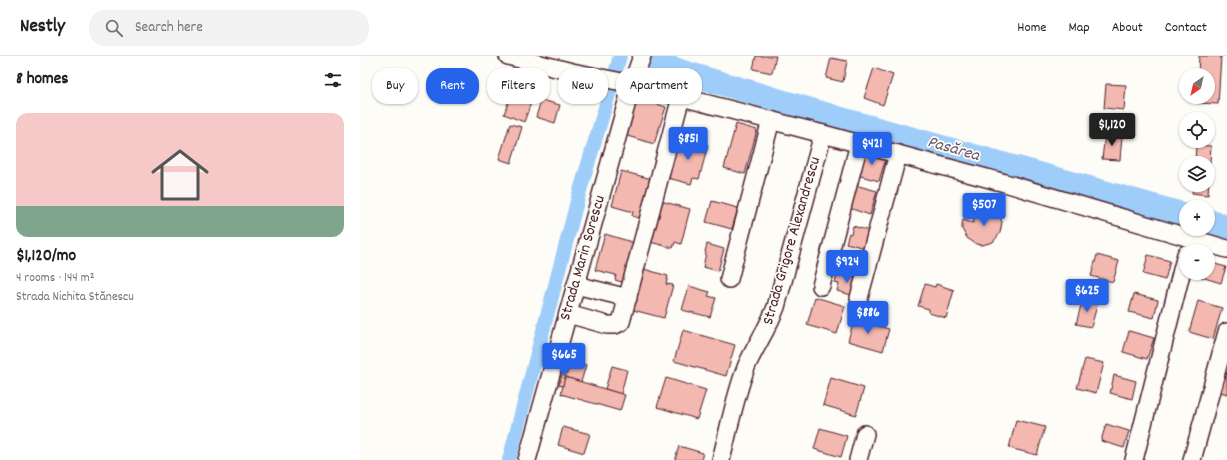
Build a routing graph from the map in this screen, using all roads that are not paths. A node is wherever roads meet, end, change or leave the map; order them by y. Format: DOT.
graph roads {
  1 [pos="508,56"];
  2 [pos="642,56"];
  3 [pos="638,68"];
  4 [pos="616,81"];
  5 [pos="702,102"];
  6 [pos="626,104"];
  7 [pos="679,104"];
  8 [pos="771,120"];
  9 [pos="823,134"];
  10 [pos="859,144"];
  11 [pos="898,154"];
  12 [pos="1179,245"];
  13 [pos="1215,249"];
  14 [pos="1227,249"];
  15 [pos="729,279"];
  16 [pos="1180,280"];
  17 [pos="576,285"];
  18 [pos="821,286"];
  19 [pos="628,298"];
  20 [pos="859,298"];
  21 [pos="568,314"];
  22 [pos="1227,332"];
  23 [pos="865,434"];
  24 [pos="528,460"];
  25 [pos="721,460"];
  26 [pos="858,460"];
  27 [pos="1134,460"];
  28 [pos="1192,460"];
  1 -- 4 [label="street"];
  2 -- 3 [label="street, Strada Marin Sorescu"];
  5 -- 8 [label="street"];
  6 -- 17 [label="street, Strada Marin Sorescu"];
  7 -- 19 [label="street"];
  8 -- 9 [label="street"];
  8 -- 15 [label="street"];
  9 -- 10 [label="street"];
  9 -- 25 [label="street, Strada Grigore Alexandrescu"];
  10 -- 11 [label="street"];
  10 -- 18 [label="street"];
  11 -- 12 [label="street"];
  11 -- 20 [label="street"];
  13 -- 14 [label="street"];
  16 -- 27 [label="street"];
  17 -- 19 [label="street"];
  17 -- 21 [label="street, Strada Marin Sorescu"];
  19 -- 21 [label="street"];
  21 -- 24 [label="street, Strada Marin Sorescu"];
  22 -- 28 [label="street"];
  23 -- 26 [label="street"];
}
